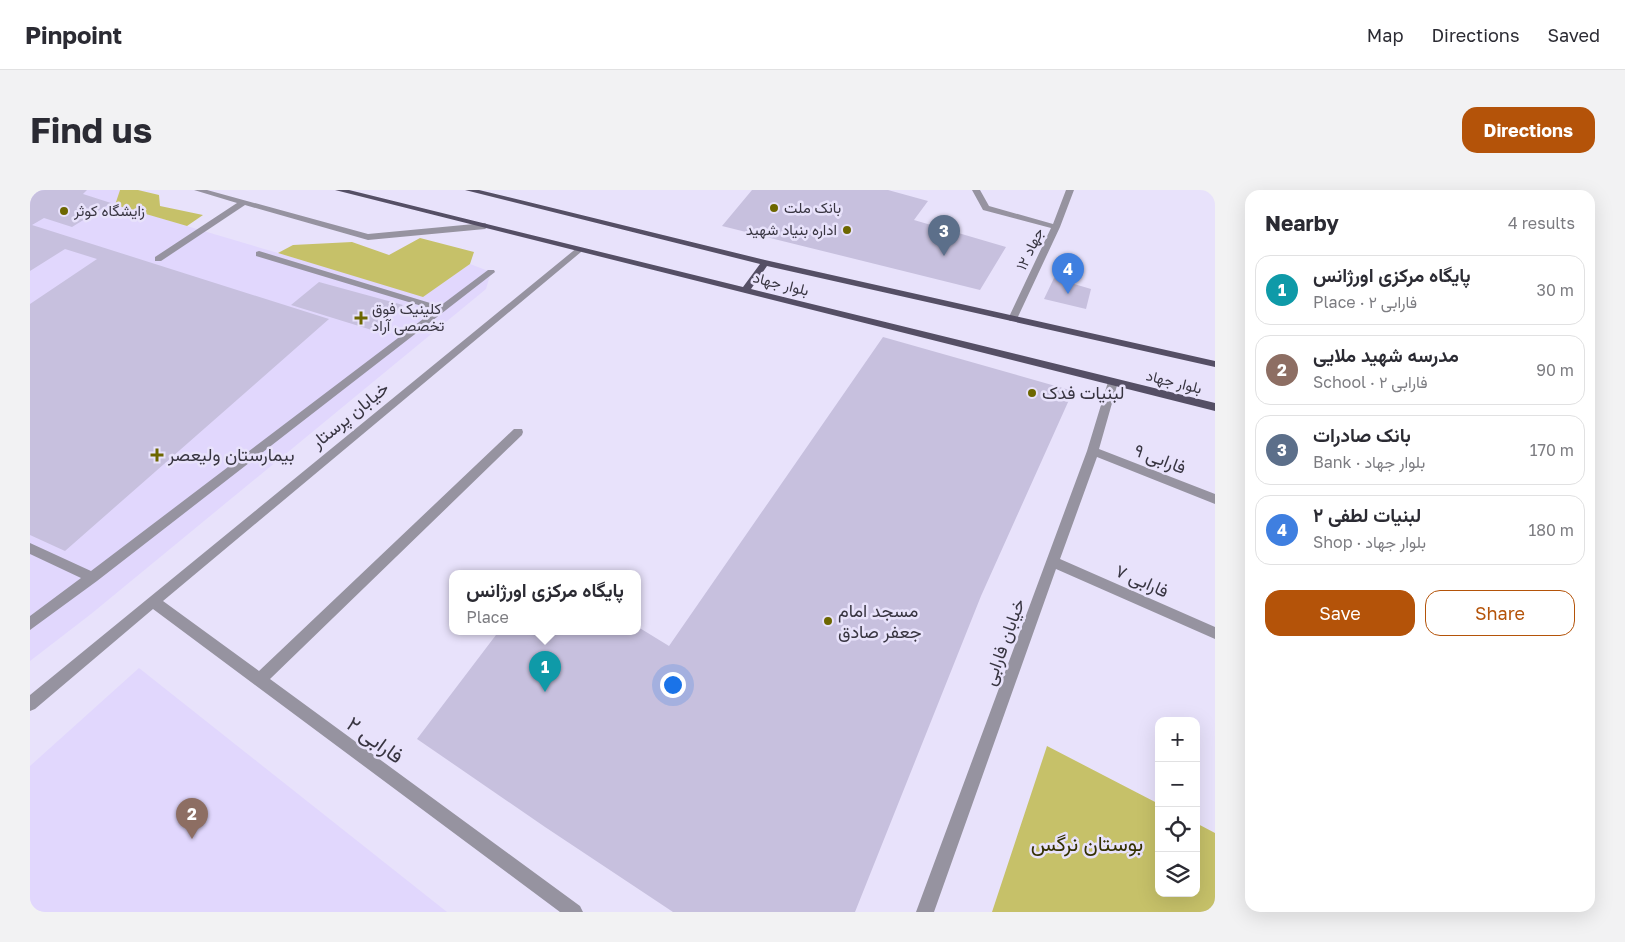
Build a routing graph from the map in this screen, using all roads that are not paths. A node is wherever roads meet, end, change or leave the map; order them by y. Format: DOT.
graph roads {
  1 [pos="198,190"];
  2 [pos="339,190"];
  3 [pos="469,190"];
  4 [pos="976,190"];
  5 [pos="1070,190"];
  6 [pos="243,203"];
  7 [pos="485,226"];
  8 [pos="1056,227"];
  9 [pos="578,250"];
  10 [pos="259,254"];
  11 [pos="158,259"];
  12 [pos="765,263"];
  13 [pos="491,272"];
  14 [pos="745,291"];
  15 [pos="440,309"];
  16 [pos="1013,319"];
  17 [pos="1215,364"];
  18 [pos="1113,382"];
  19 [pos="1215,407"];
  20 [pos="518,432"];
  21 [pos="1093,451"];
  22 [pos="1215,499"];
  23 [pos="30,548"];
  24 [pos="1053,562"];
  25 [pos="92,577"];
  26 [pos="153,601"];
  27 [pos="30,624"];
  28 [pos="1215,633"];
  29 [pos="259,681"];
  30 [pos="30,704"];
  31 [pos="574,912"];
  32 [pos="925,912"];
  1 -- 6 [label="street"];
  2 -- 7 [label="main road, بلوار جهاد"];
  3 -- 12 [label="main road, بلوار جهاد"];
  4 -- 8 [label="street"];
  5 -- 8 [label="street, جهاد ۱۲"];
  6 -- 7 [label="street"];
  6 -- 11 [label="street"];
  7 -- 9 [label="main road, بلوار جهاد"];
  8 -- 16 [label="street, جهاد ۱۲"];
  9 -- 14 [label="main road, بلوار جهاد"];
  9 -- 26 [label="street, خیابان پرستار"];
  10 -- 15 [label="street"];
  12 -- 14 [label="main road"];
  12 -- 16 [label="main road, بلوار جهاد"];
  13 -- 15 [label="street"];
  14 -- 18 [label="main road, بلوار جهاد"];
  15 -- 25 [label="street"];
  16 -- 17 [label="main road, بلوار جهاد"];
  18 -- 19 [label="main road, بلوار جهاد"];
  18 -- 21 [label="street, خیابان فارابی"];
  20 -- 29 [label="street"];
  21 -- 22 [label="street, فارابی ۹"];
  21 -- 24 [label="street, خیابان فارابی"];
  23 -- 25 [label="street"];
  24 -- 28 [label="street, فارابی ۷"];
  24 -- 32 [label="street, خیابان فارابی"];
  25 -- 27 [label="street"];
  26 -- 29 [label="street, فارابی ۲"];
  26 -- 30 [label="street, خیابان پرستار"];
  29 -- 31 [label="street, فارابی ۲"];
}
